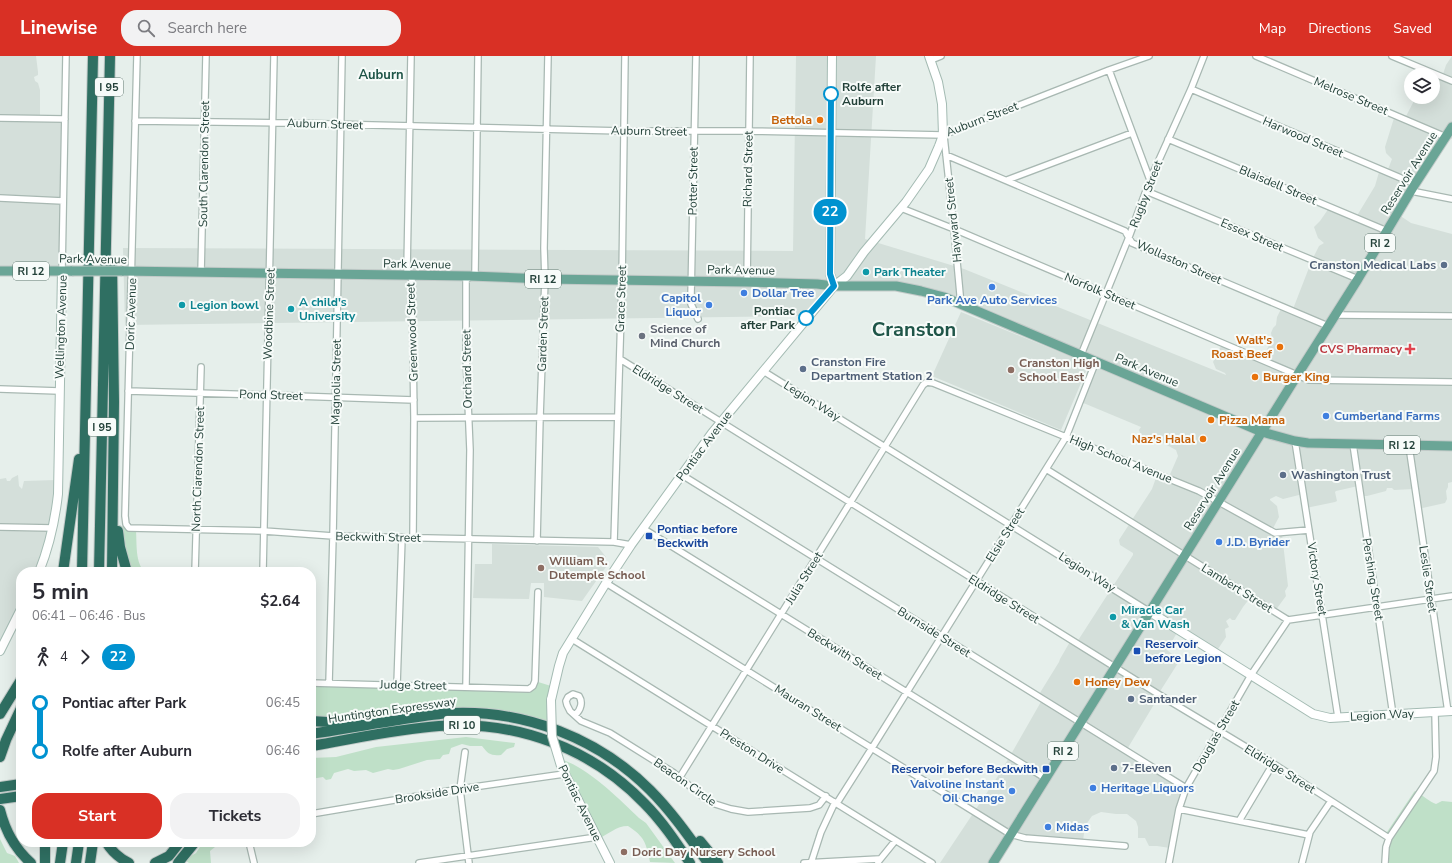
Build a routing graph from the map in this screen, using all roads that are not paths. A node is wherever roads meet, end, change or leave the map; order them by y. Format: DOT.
graph roads {
  1 [pos="66,56"];
  2 [pos="93,56"];
  3 [pos="110,56"];
  4 [pos="137,56"];
  5 [pos="206,56"];
  6 [pos="274,56"];
  7 [pos="342,56"];
  8 [pos="411,56"];
  9 [pos="478,56"];
  10 [pos="548,56"];
  11 [pos="625,56"];
  12 [pos="696,56"];
  13 [pos="750,56"];
  14 [pos="832,56"];
  15 [pos="941,56"];
  16 [pos="1149,56"];
  17 [pos="1204,56"];
  18 [pos="1256,56"];
  19 [pos="1392,56"];
  20 [pos="930,58"];
  21 [pos="1108,70"];
  22 [pos="1452,81"];
  23 [pos="1191,89"];
  24 [pos="0,118"];
  25 [pos="108,118"];
  26 [pos="64,119"];
  27 [pos="135,121"];
  28 [pos="205,122"];
  29 [pos="273,123"];
  30 [pos="341,125"];
  31 [pos="410,126"];
  32 [pos="1452,127"];
  33 [pos="478,128"];
  34 [pos="546,129"];
  35 [pos="623,131"];
  36 [pos="694,131"];
  37 [pos="749,131"];
  38 [pos="831,133"];
  39 [pos="1132,133"];
  40 [pos="944,135"];
  41 [pos="1446,137"];
  42 [pos="1168,139"];
  43 [pos="946,155"];
  44 [pos="1007,180"];
  45 [pos="1150,180"];
  46 [pos="1413,187"];
  47 [pos="1146,191"];
  48 [pos="0,198"];
  49 [pos="1452,200"];
  50 [pos="63,201"];
  51 [pos="901,208"];
  52 [pos="954,229"];
  53 [pos="1387,231"];
  54 [pos="1129,237"];
  55 [pos="0,271"];
  56 [pos="62,271"];
  57 [pos="132,272"];
  58 [pos="201,273"];
  59 [pos="270,273"];
  60 [pos="338,274"];
  61 [pos="409,276"];
  62 [pos="470,276"];
  63 [pos="1358,279"];
  64 [pos="545,280"];
  65 [pos="622,280"];
  66 [pos="692,281"];
  67 [pos="747,282"];
  68 [pos="834,286"];
  69 [pos="1106,293"];
  70 [pos="961,305"];
  71 [pos="1336,314"];
  72 [pos="1452,316"];
  73 [pos="698,319"];
  74 [pos="1328,326"];
  75 [pos="1081,355"];
  76 [pos="620,359"];
  77 [pos="1096,361"];
  78 [pos="201,367"];
  79 [pos="763,371"];
  80 [pos="1298,374"];
  81 [pos="930,382"];
  82 [pos="1452,382"];
  83 [pos="0,389"];
  84 [pos="59,391"];
  85 [pos="128,391"];
  86 [pos="200,393"];
  87 [pos="266,394"];
  88 [pos="335,397"];
  89 [pos="414,400"];
  90 [pos="114,402"];
  91 [pos="468,417"];
  92 [pos="540,417"];
  93 [pos="414,418"];
  94 [pos="618,418"];
  95 [pos="721,422"];
  96 [pos="85,424"];
  97 [pos="1262,432"];
  98 [pos="1066,437"];
  99 [pos="1296,441"];
  100 [pos="1352,444"];
  101 [pos="1409,446"];
  102 [pos="1452,446"];
  103 [pos="886,447"];
  104 [pos="1046,470"];
  105 [pos="682,475"];
  106 [pos="1219,501"];
  107 [pos="851,503"];
  108 [pos="126,524"];
  109 [pos="1011,525"];
  110 [pos="0,527"];
  111 [pos="53,528"];
  112 [pos="644,529"];
  113 [pos="196,530"];
  114 [pos="1309,530"];
  115 [pos="264,531"];
  116 [pos="333,536"];
  117 [pos="402,537"];
  118 [pos="413,537"];
  119 [pos="469,539"];
  120 [pos="537,541"];
  121 [pos="614,542"];
  122 [pos="631,545"];
  123 [pos="1185,556"];
  124 [pos="816,559"];
  125 [pos="42,567"];
  126 [pos="64,567"];
  127 [pos="82,567"];
  128 [pos="99,567"];
  129 [pos="112,567"];
  130 [pos="126,567"];
  131 [pos="195,567"];
  132 [pos="263,567"];
  133 [pos="976,581"];
  134 [pos="606,582"];
  135 [pos="538,592"];
  136 [pos="1452,596"];
  137 [pos="1431,599"];
  138 [pos="1377,606"];
  139 [pos="1150,612"];
  140 [pos="782,614"];
  141 [pos="1322,614"];
  142 [pos="16,619"];
  143 [pos="1288,620"];
  144 [pos="942,637"];
  145 [pos="572,639"];
  146 [pos="0,651"];
  147 [pos="1115,667"];
  148 [pos="747,670"];
  149 [pos="1251,675"];
  150 [pos="316,683"];
  151 [pos="329,683"];
  152 [pos="397,685"];
  153 [pos="466,686"];
  154 [pos="16,688"];
  155 [pos="907,692"];
  156 [pos="1450,711"];
  157 [pos="1434,713"];
  158 [pos="0,714"];
  159 [pos="575,715"];
  160 [pos="1393,715"];
  161 [pos="419,717"];
  162 [pos="1338,717"];
  163 [pos="16,719"];
  164 [pos="316,721"];
  165 [pos="1080,723"];
  166 [pos="712,726"];
  167 [pos="1218,731"];
  168 [pos="316,733"];
  169 [pos="386,733"];
  170 [pos="316,745"];
  171 [pos="872,748"];
  172 [pos="316,750"];
  173 [pos="465,752"];
  174 [pos="0,757"];
  175 [pos="1273,764"];
  176 [pos="562,770"];
  177 [pos="680,778"];
  178 [pos="1045,778"];
  179 [pos="16,785"];
  180 [pos="0,787"];
  181 [pos="1186,788"];
  182 [pos="460,789"];
  183 [pos="650,790"];
  184 [pos="826,796"];
  185 [pos="16,797"];
  186 [pos="0,799"];
  187 [pos="1331,801"];
  188 [pos="836,803"];
  189 [pos="1178,809"];
  190 [pos="0,810"];
  191 [pos="316,813"];
  192 [pos="1239,821"];
  193 [pos="1010,834"];
  194 [pos="1309,835"];
  195 [pos="597,838"];
  196 [pos="1389,838"];
  197 [pos="895,841"];
  198 [pos="16,845"];
  199 [pos="1125,846"];
  200 [pos="18,847"];
  201 [pos="45,847"];
  202 [pos="62,847"];
  203 [pos="78,847"];
  204 [pos="92,847"];
  205 [pos="109,847"];
  206 [pos="176,847"];
  207 [pos="190,847"];
  208 [pos="196,847"];
  209 [pos="251,847"];
  210 [pos="468,856"];
  211 [pos="878,861"];
  212 [pos="30,862"];
  213 [pos="45,863"];
  214 [pos="60,863"];
  215 [pos="76,863"];
  216 [pos="90,863"];
  217 [pos="129,863"];
  218 [pos="155,863"];
  219 [pos="178,863"];
  220 [pos="185,863"];
  221 [pos="254,863"];
  222 [pos="419,863"];
  223 [pos="469,863"];
  224 [pos="610,863"];
  225 [pos="690,863"];
  226 [pos="708,863"];
  227 [pos="718,863"];
  228 [pos="804,863"];
  229 [pos="811,863"];
  230 [pos="932,863"];
  231 [pos="993,863"];
  232 [pos="1169,863"];
  233 [pos="1302,863"];
  234 [pos="1386,863"];
  1 -- 26 [label="street, Wellington Avenue"];
  2 -- 96 [label="highway, I 95"];
  3 -- 25 [label="highway, I 95"];
  4 -- 27 [label="street, Doric Avenue"];
  5 -- 28 [label="street, South Clarendon Street"];
  6 -- 29 [label="street, Woodbine Street"];
  7 -- 30 [label="street, Magnolia Street"];
  8 -- 31 [label="street, Greenwood Street"];
  9 -- 33 [label="street, Orchard Street"];
  10 -- 34 [label="street, Garden Street"];
  11 -- 35 [label="street, Grace Street"];
  12 -- 36 [label="street, Potter Street"];
  13 -- 37 [label="street, Richard Street"];
  14 -- 38 [label="street"];
  15 -- 20 [label="street"];
  16 -- 21 [label="street, Auburn Street"];
  17 -- 23 [label="street, Rugby Street"];
  18 -- 41 [label="street, Melrose Street"];
  19 -- 22 [label="street"];
  20 -- 40 [label="street, Pontiac Avenue"];
  21 -- 39 [label="street"];
  21 -- 40 [label="street, Auburn Street"];
  23 -- 42 [label="street, Rugby Street"];
  23 -- 46 [label="street, Harwood Street"];
  24 -- 26 [label="street"];
  25 -- 90 [label="highway"];
  25 -- 128 [label="highway, I 95"];
  26 -- 50 [label="street, Wellington Avenue"];
  27 -- 28 [label="street, Auburn Street"];
  27 -- 57 [label="street, Doric Avenue"];
  28 -- 29 [label="street, Auburn Street"];
  28 -- 58 [label="street, South Clarendon Street"];
  29 -- 30 [label="street, Auburn Street"];
  29 -- 59 [label="street, Woodbine Street"];
  30 -- 31 [label="street, Auburn Street"];
  30 -- 60 [label="street, Magnolia Street"];
  31 -- 33 [label="street, Auburn Street"];
  31 -- 61 [label="street, Greenwood Street"];
  32 -- 41 [label="main road, Reservoir Avenue / RI 2"];
  33 -- 34 [label="street, Auburn Street"];
  33 -- 62 [label="street, Orchard Street"];
  34 -- 35 [label="street, Auburn Street"];
  34 -- 64 [label="street, Garden Street"];
  35 -- 36 [label="street, Auburn Street"];
  35 -- 65 [label="street, Grace Street"];
  36 -- 37 [label="street, Auburn Street"];
  36 -- 66 [label="street, Potter Street"];
  37 -- 38 [label="street, Auburn Street"];
  37 -- 67 [label="street, Richard Street"];
  38 -- 40 [label="street, Auburn Street"];
  38 -- 68 [label="street"];
  39 -- 44 [label="street"];
  39 -- 45 [label="street"];
  40 -- 43 [label="street, Hayward Street"];
  40 -- 51 [label="street, Pontiac Avenue"];
  41 -- 46 [label="main road, Reservoir Avenue / RI 2"];
  42 -- 45 [label="street, Rugby Street"];
  42 -- 53 [label="street, Blaisdell Street"];
  43 -- 44 [label="street, Wollaston Street"];
  43 -- 52 [label="street, Hayward Street"];
  44 -- 54 [label="street, Wollaston Street"];
  45 -- 47 [label="street, Rugby Street"];
  46 -- 49 [label="street, Harwood Street"];
  46 -- 53 [label="main road, Reservoir Avenue / RI 2"];
  47 -- 54 [label="street, Rugby Street"];
  47 -- 63 [label="street, Essex Street"];
  48 -- 50 [label="street"];
  50 -- 56 [label="street, Wellington Avenue"];
  51 -- 52 [label="street, Norfolk Street"];
  51 -- 68 [label="street, Pontiac Avenue"];
  52 -- 69 [label="street, Norfolk Street"];
  52 -- 70 [label="street, Hayward Street"];
  53 -- 63 [label="main road, Reservoir Avenue / RI 2"];
  54 -- 69 [label="street, Rugby Street"];
  54 -- 74 [label="street, Wollaston Street"];
  55 -- 56 [label="main road, Park Avenue / RI 12"];
  56 -- 57 [label="main road, Park Avenue / RI 12, bridge"];
  56 -- 84 [label="street, Wellington Avenue"];
  57 -- 58 [label="main road, Park Avenue / RI 12"];
  57 -- 85 [label="street, Doric Avenue"];
  58 -- 59 [label="main road, Park Avenue / RI 12"];
  59 -- 60 [label="main road, Park Avenue / RI 12"];
  59 -- 87 [label="street, Woodbine Street"];
  60 -- 61 [label="main road, Park Avenue / RI 12"];
  60 -- 88 [label="street, Magnolia Street"];
  61 -- 62 [label="main road, Park Avenue / RI 12"];
  61 -- 89 [label="street, Greenwood Street"];
  62 -- 64 [label="main road, Park Avenue / RI 12"];
  62 -- 91 [label="street, Orchard Street"];
  63 -- 71 [label="main road, Reservoir Avenue / RI 2"];
  64 -- 65 [label="main road, Park Avenue / RI 12"];
  64 -- 92 [label="street, Garden Street"];
  65 -- 66 [label="main road, Park Avenue / RI 12"];
  65 -- 76 [label="street, Grace Street"];
  66 -- 67 [label="main road, Park Avenue / RI 12"];
  66 -- 73 [label="street, Potter Street"];
  67 -- 68 [label="main road, Park Avenue / RI 12"];
  68 -- 70 [label="main road, Park Avenue / RI 12"];
  68 -- 79 [label="street, Pontiac Avenue"];
  69 -- 75 [label="street, Rugby Street"];
  69 -- 80 [label="street, Norfolk Street"];
  70 -- 75 [label="main road, Park Avenue / RI 12"];
  71 -- 72 [label="street"];
  71 -- 74 [label="main road, Reservoir Avenue / RI 2"];
  74 -- 80 [label="main road, Reservoir Avenue / RI 2"];
  75 -- 77 [label="main road, Park Avenue / RI 12"];
  76 -- 94 [label="street, Grace Street"];
  76 -- 95 [label="street, Eldridge Street"];
  77 -- 97 [label="main road, Park Avenue / RI 12"];
  77 -- 98 [label="street, Elsie Street"];
  78 -- 86 [label="street, North Ciarendon Street"];
  79 -- 95 [label="street, Pontiac Avenue"];
  79 -- 103 [label="street, Legion Way"];
  80 -- 82 [label="street, Norfolk Street"];
  80 -- 97 [label="main road, Reservoir Avenue / RI 2"];
  81 -- 98 [label="street, High School Avenue"];
  81 -- 103 [label="street, Julia Street"];
  83 -- 84 [label="street"];
  84 -- 111 [label="street, Wellington Avenue"];
  85 -- 86 [label="street, Pond Street"];
  85 -- 108 [label="street, Doric Avenue"];
  86 -- 87 [label="street, Pond Street"];
  86 -- 113 [label="street, North Ciarendon Street"];
  87 -- 88 [label="street, Pond Street"];
  87 -- 115 [label="street, Woodbine Street"];
  88 -- 89 [label="street, Pond Street"];
  88 -- 116 [label="street, Magnolia Street"];
  89 -- 93 [label="street, Greenwood Street"];
  90 -- 129 [label="highway"];
  90 -- 130 [label="highway"];
  91 -- 92 [label="street"];
  91 -- 93 [label="street"];
  91 -- 119 [label="street, Orchard Street"];
  92 -- 94 [label="street"];
  92 -- 120 [label="street, Garden Street"];
  93 -- 118 [label="street, Greenwood Street"];
  94 -- 121 [label="street, Grace Street"];
  95 -- 105 [label="street, Pontiac Avenue"];
  95 -- 107 [label="street, Eldridge Street"];
  96 -- 126 [label="highway"];
  96 -- 127 [label="highway, I 95"];
  97 -- 99 [label="main road, Park Avenue / RI 12"];
  97 -- 106 [label="main road, Reservoir Avenue / RI 2"];
  98 -- 104 [label="street, Elsie Street"];
  98 -- 106 [label="street, High School Avenue"];
  99 -- 100 [label="main road, Park Avenue / RI 12"];
  99 -- 114 [label="street, Victory Street"];
  100 -- 101 [label="main road, Park Avenue / RI 12"];
  100 -- 138 [label="street, Pershing Street"];
  101 -- 102 [label="main road, Park Avenue / RI 12"];
  101 -- 137 [label="street, Leslie Street"];
  103 -- 107 [label="street, Julia Street"];
  103 -- 109 [label="street, Legion Way"];
  104 -- 109 [label="street, Elsie Street"];
  104 -- 123 [label="street, Lambert Street"];
  105 -- 112 [label="street, Pontiac Avenue"];
  105 -- 124 [label="street, Burnside Street"];
  106 -- 114 [label="street, High School Avenue"];
  106 -- 123 [label="main road, Reservoir Avenue / RI 2"];
  107 -- 124 [label="street, Julia Street"];
  107 -- 133 [label="street, Eldridge Street"];
  108 -- 113 [label="street, Beckwith Street"];
  109 -- 133 [label="street, Elsie Street"];
  109 -- 139 [label="street, Legion Way"];
  110 -- 111 [label="street"];
  111 -- 125 [label="street, Wellington Avenue"];
  112 -- 122 [label="street, Pontiac Avenue"];
  112 -- 140 [label="street, Beckwith Street"];
  113 -- 115 [label="street, Beckwith Street"];
  113 -- 131 [label="street, North Ciarendon Street"];
  114 -- 141 [label="street, Victory Street"];
  115 -- 116 [label="street, Beckwith Street"];
  115 -- 132 [label="street, Woodbine Street"];
  116 -- 117 [label="street, Beckwith Street"];
  116 -- 151 [label="street, Magnolia Street"];
  117 -- 118 [label="street, Beckwith Street"];
  117 -- 152 [label="street"];
  118 -- 119 [label="street, Beckwith Street"];
  119 -- 120 [label="street, Beckwith Street"];
  119 -- 153 [label="street, Orchard Street"];
  120 -- 121 [label="street, Beckwith Street"];
  121 -- 122 [label="street, Beckwith Street"];
  122 -- 134 [label="street, Pontiac Avenue"];
  123 -- 139 [label="main road, Reservoir Avenue / RI 2"];
  123 -- 143 [label="street, Lambert Street"];
  124 -- 140 [label="street, Julia Street"];
  124 -- 144 [label="street, Burnside Street"];
  133 -- 144 [label="street, Elsie Street"];
  133 -- 147 [label="street, Eldridge Street"];
  134 -- 145 [label="street, Pontiac Avenue"];
  134 -- 148 [label="street, Mauran Street"];
  135 -- 153 [label="street, Judge Street"];
  136 -- 137 [label="street"];
  137 -- 138 [label="street"];
  137 -- 156 [label="street, Leslie Street"];
  138 -- 141 [label="street"];
  138 -- 160 [label="street, Pershing Street"];
  139 -- 147 [label="main road, Reservoir Avenue / RI 2"];
  139 -- 149 [label="street, Legion Way"];
  140 -- 148 [label="street, Julia Street"];
  140 -- 155 [label="street, Beckwith Street"];
  141 -- 143 [label="street"];
  141 -- 162 [label="street, Victory Street"];
  142 -- 146 [label="street"];
  143 -- 149 [label="street, Douglas Street"];
  144 -- 155 [label="street, Elsie Street"];
  144 -- 165 [label="street, Burnside Street"];
  145 -- 166 [label="street, Preston Drive"];
  145 -- 176 [label="street, Pontiac Avenue, bridge"];
  147 -- 165 [label="main road, Reservoir Avenue / RI 2"];
  147 -- 167 [label="street, Eldridge Street"];
  148 -- 166 [label="street, Julia Street"];
  148 -- 171 [label="street, Mauran Street"];
  149 -- 162 [label="street, Legion Way"];
  149 -- 167 [label="street, Douglas Street"];
  150 -- 151 [label="street, Judge Street"];
  151 -- 152 [label="street, Judge Street"];
  152 -- 153 [label="street, Judge Street"];
  154 -- 158 [label="highway"];
  155 -- 171 [label="street, Elsie Street"];
  155 -- 178 [label="street, Beckwith Street"];
  156 -- 157 [label="street, Legion Way"];
  157 -- 160 [label="street, Legion Way"];
  157 -- 196 [label="street"];
  159 -- 177 [label="street, Beacon Circle"];
  160 -- 162 [label="street, Legion Way"];
  161 -- 164 [label="highway"];
  161 -- 168 [label="highway, Huntington Expressway / RI 10"];
  161 -- 183 [label="highway, Huntington Expressway / RI 10"];
  163 -- 174 [label="highway"];
  165 -- 178 [label="main road, Reservoir Avenue / RI 2"];
  165 -- 181 [label="street, Burnside Street"];
  166 -- 177 [label="street, Julia Street"];
  166 -- 184 [label="street, Preston Drive"];
  167 -- 175 [label="street, Eldridge Street"];
  167 -- 181 [label="street, Douglas Street"];
  169 -- 170 [label="highway, Huntington Expressway / RI 10"];
  169 -- 172 [label="highway"];
  169 -- 225 [label="highway, Huntington Expressway / RI 10"];
  171 -- 188 [label="street, Elsie Street"];
  171 -- 193 [label="street, Mauran Street"];
  173 -- 182 [label="street"];
  175 -- 187 [label="street, Eldridge Street"];
  175 -- 192 [label="street"];
  176 -- 182 [label="street, Brookside Drive"];
  176 -- 195 [label="street, Pontiac Avenue"];
  177 -- 184 [label="street, Beacon Circle"];
  178 -- 193 [label="main road, Reservoir Avenue / RI 2"];
  179 -- 180 [label="highway"];
  181 -- 189 [label="street, Douglas Street"];
  182 -- 191 [label="street, Brookside Drive"];
  182 -- 210 [label="street"];
  183 -- 226 [label="highway, Huntington Expressway / RI 10"];
  183 -- 227 [label="highway"];
  184 -- 188 [label="street, Preston Drive"];
  185 -- 186 [label="highway"];
  187 -- 194 [label="street"];
  187 -- 196 [label="street, Eldridge Street"];
  188 -- 197 [label="street, Preston Drive"];
  188 -- 229 [label="street, Elsie Street"];
  189 -- 192 [label="street"];
  189 -- 232 [label="street, Douglas Street"];
  190 -- 198 [label="highway"];
  192 -- 194 [label="street"];
  193 -- 199 [label="street, Mauran Street"];
  193 -- 231 [label="main road, Reservoir Avenue / RI 2"];
  194 -- 233 [label="street"];
  195 -- 210 [label="street"];
  195 -- 224 [label="street, Pontiac Avenue"];
  196 -- 234 [label="street"];
  197 -- 211 [label="street"];
  197 -- 230 [label="street, Preston Drive"];
  200 -- 212 [label="highway"];
  201 -- 213 [label="highway"];
  202 -- 214 [label="highway"];
  203 -- 215 [label="highway"];
  204 -- 216 [label="highway"];
  205 -- 217 [label="highway"];
  206 -- 218 [label="highway"];
  207 -- 219 [label="highway"];
  208 -- 220 [label="highway"];
  209 -- 221 [label="street"];
  210 -- 222 [label="street"];
  210 -- 223 [label="street"];
  211 -- 229 [label="street"];
  228 -- 229 [label="street"];
}
